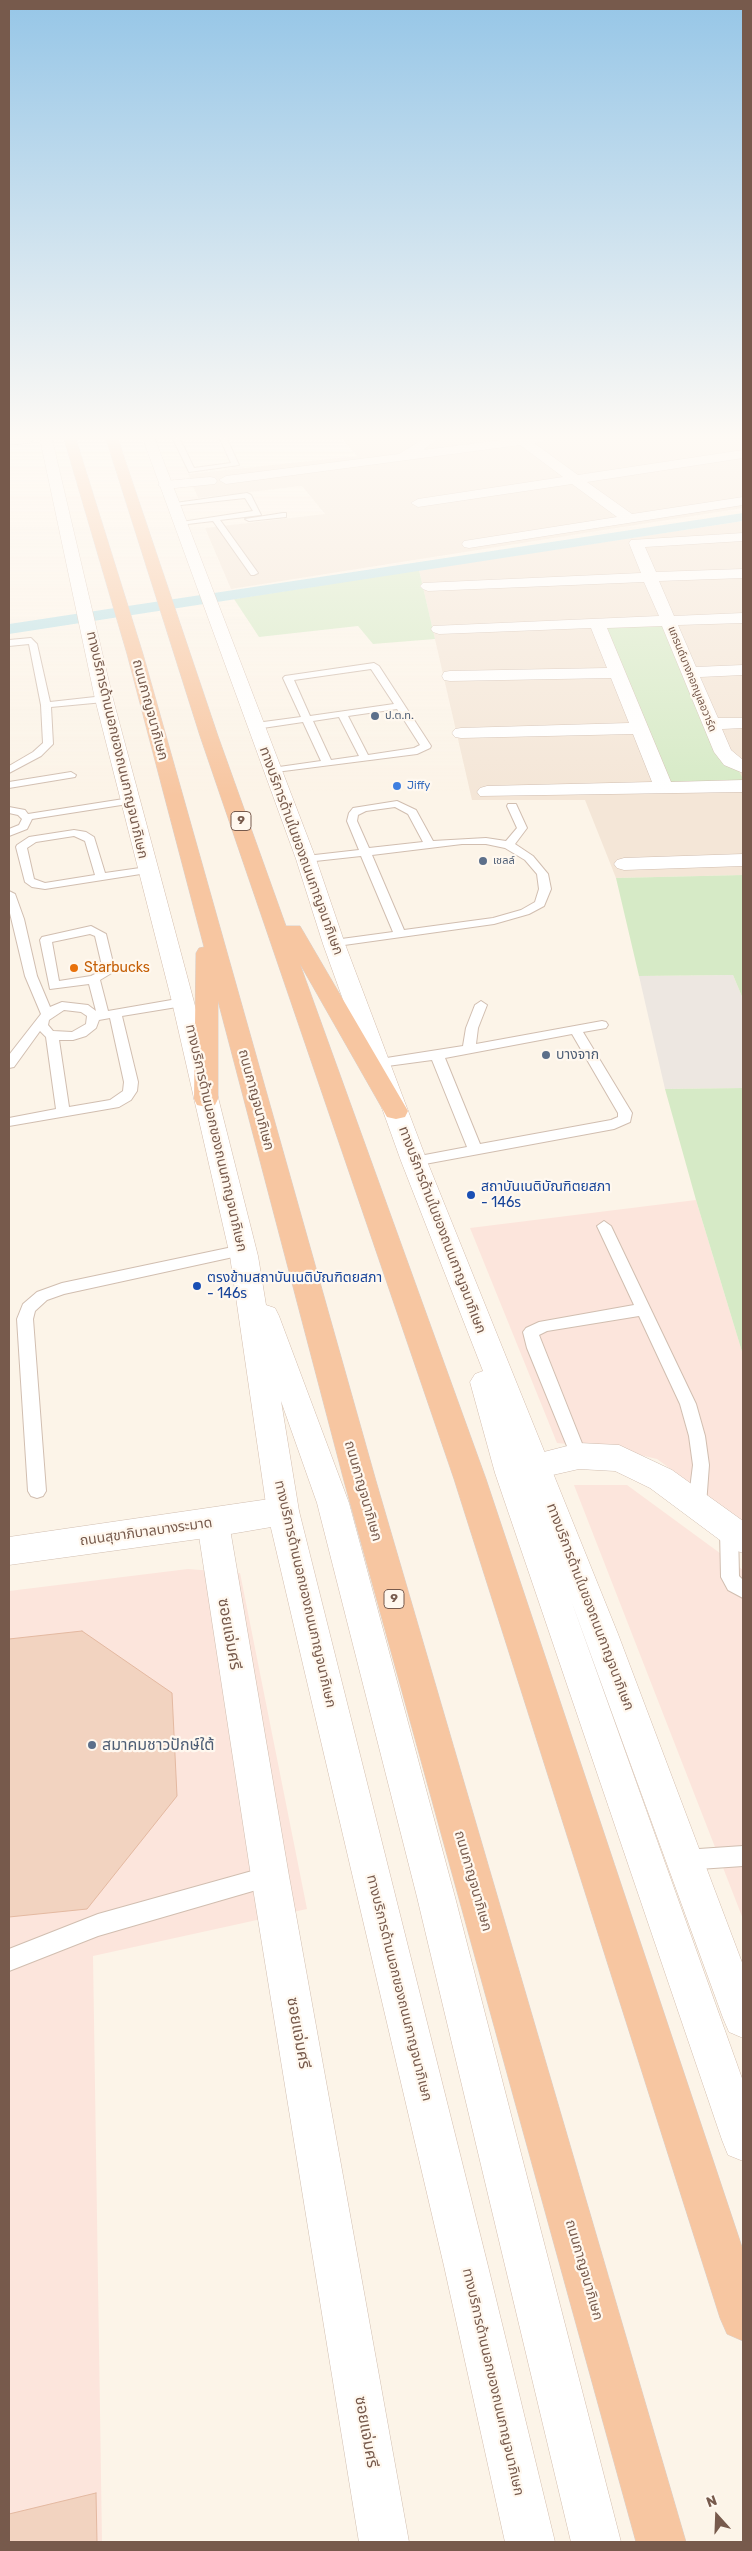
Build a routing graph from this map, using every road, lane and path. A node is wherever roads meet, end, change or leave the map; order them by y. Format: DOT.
graph roads {
  1 [pos="73,558"];
  2 [pos="104,558"];
  3 [pos="150,558"];
  4 [pos="193,558"];
  5 [pos="243,558"];
  6 [pos="642,558"];
  7 [pos="254,573"];
  8 [pos="743,573"];
  9 [pos="650,577"];
  10 [pos="428,586"];
  11 [pos="743,618"];
  12 [pos="668,620"];
  13 [pos="597,622"];
  14 [pos="439,629"];
  15 [pos="9,643"];
  16 [pos="743,670"];
  17 [pos="689,672"];
  18 [pos="617,673"];
  19 [pos="450,676"];
  20 [pos="104,700"];
  21 [pos="46,704"];
  22 [pos="400,706"];
  23 [pos="342,714"];
  24 [pos="307,719"];
  25 [pos="743,723"];
  26 [pos="711,724"];
  27 [pos="256,726"];
  28 [pos="639,728"];
  29 [pos="462,733"];
  30 [pos="365,758"];
  31 [pos="327,763"];
  32 [pos="743,766"];
  33 [pos="9,770"];
  34 [pos="272,771"];
  35 [pos="71,775"];
  36 [pos="9,785"];
  37 [pos="743,786"];
  38 [pos="664,788"];
  39 [pos="487,792"];
  40 [pos="130,801"];
  41 [pos="512,806"];
  42 [pos="9,810"];
  43 [pos="26,817"];
  44 [pos="9,833"];
  45 [pos="508,844"];
  46 [pos="430,845"];
  47 [pos="366,853"];
  48 [pos="306,859"];
  49 [pos="743,860"];
  50 [pos="624,864"];
  51 [pos="146,870"];
  52 [pos="259,873"];
  53 [pos="101,877"];
  54 [pos="9,894"];
  55 [pos="207,920"];
  56 [pos="400,934"];
  57 [pos="334,944"];
  58 [pos="94,979"];
  59 [pos="54,986"];
  60 [pos="183,1002"];
  61 [pos="480,1005"];
  62 [pos="59,1007"];
  63 [pos="104,1015"];
  64 [pos="45,1016"];
  65 [pos="602,1025"];
  66 [pos="576,1031"];
  67 [pos="52,1035"];
  68 [pos="469,1050"];
  69 [pos="437,1055"];
  70 [pos="380,1063"];
  71 [pos="9,1064"];
  72 [pos="206,1099"];
  73 [pos="396,1112"];
  74 [pos="63,1113"];
  75 [pos="9,1122"];
  76 [pos="475,1150"];
  77 [pos="414,1161"];
  78 [pos="604,1226"];
  79 [pos="243,1253"];
  80 [pos="452,1260"];
  81 [pos="643,1309"];
  82 [pos="578,1456"];
  83 [pos="535,1466"];
  84 [pos="37,1491"];
  85 [pos="696,1505"];
  86 [pos="283,1510"];
  87 [pos="213,1523"];
  88 [pos="736,1534"];
  89 [pos="9,1551"];
  90 [pos="743,1590"];
  91 [pos="743,1856"];
  92 [pos="684,1860"];
  93 [pos="270,1876"];
  94 [pos="9,1960"];
  95 [pos="743,2018"];
  96 [pos="743,2140"];
  97 [pos="743,2318"];
  98 [pos="384,2542"];
  99 [pos="530,2542"];
  100 [pos="596,2542"];
  101 [pos="661,2542"];
  1 -- 20 [label="main road, ทางบริการด้านนอกของถนนกาญจนาภิเษก"];
  2 -- 55 [label="highway, ถนนกาญจนาภิเษก / 9"];
  3 -- 52 [label="highway, 9"];
  4 -- 27 [label="main road, ทางบริการด้านในของถนนกาญจนาภิเษก"];
  5 -- 7 [label="lane"];
  6 -- 9 [label="main road, แกรนด์บางกอกบูเลอวาร์ด"];
  8 -- 9 [label="main road"];
  9 -- 10 [label="main road"];
  9 -- 12 [label="main road, แกรนด์บางกอกบูเลอวาร์ด"];
  11 -- 12 [label="main road"];
  12 -- 13 [label="main road"];
  12 -- 17 [label="main road, แกรนด์บางกอกบูเลอวาร์ด"];
  13 -- 14 [label="main road"];
  13 -- 18 [label="main road"];
  15 -- 21 [label="lane"];
  16 -- 17 [label="main road"];
  17 -- 26 [label="main road, แกรนด์บางกอกบูเลอวาร์ด"];
  18 -- 19 [label="main road"];
  18 -- 28 [label="main road"];
  20 -- 21 [label="lane"];
  20 -- 40 [label="main road, ทางบริการด้านนอกของถนนกาญจนาภิเษก"];
  21 -- 33 [label="lane"];
  22 -- 23 [label="lane"];
  22 -- 24 [label="lane"];
  22 -- 30 [label="lane"];
  23 -- 24 [label="lane"];
  23 -- 30 [label="lane"];
  24 -- 27 [label="lane"];
  24 -- 31 [label="lane"];
  25 -- 26 [label="main road"];
  26 -- 32 [label="main road, แกรนด์บางกอกบูเลอวาร์ด"];
  27 -- 34 [label="main road, ทางบริการด้านในของถนนกาญจนาภิเษก"];
  28 -- 29 [label="main road"];
  28 -- 38 [label="main road"];
  30 -- 31 [label="lane"];
  31 -- 34 [label="lane"];
  34 -- 48 [label="main road, ทางบริการด้านในของถนนกาญจนาภิเษก"];
  35 -- 36 [label="lane"];
  37 -- 38 [label="main road"];
  38 -- 39 [label="main road"];
  40 -- 43 [label="lane"];
  40 -- 51 [label="main road, ทางบริการด้านนอกของถนนกาญจนาภิเษก"];
  41 -- 45 [label="lane"];
  42 -- 43 [label="lane"];
  43 -- 44 [label="lane"];
  45 -- 46 [label="lane"];
  45 -- 56 [label="lane"];
  46 -- 47 [label="lane"];
  46 -- 47 [label="lane"];
  47 -- 48 [label="lane"];
  47 -- 56 [label="lane"];
  48 -- 57 [label="main road, ทางบริการด้านในของถนนกาญจนาภิเษก"];
  49 -- 50 [label="main road"];
  51 -- 53 [label="lane"];
  51 -- 60 [label="main road, ทางบริการด้านนอกของถนนกาญจนาภิเษก"];
  52 -- 73 [label="highway"];
  52 -- 97 [label="highway, 9"];
  53 -- 53 [label="lane"];
  54 -- 64 [label="lane"];
  55 -- 72 [label="highway"];
  55 -- 101 [label="highway, ถนนกาญจนาภิเษก / 9"];
  56 -- 57 [label="lane"];
  57 -- 70 [label="main road, ทางบริการด้านในของถนนกาญจนาภิเษก"];
  58 -- 59 [label="lane"];
  58 -- 59 [label="lane"];
  58 -- 63 [label="lane"];
  59 -- 62 [label="lane"];
  60 -- 63 [label="lane"];
  60 -- 72 [label="main road, ทางบริการด้านนอกของถนนกาญจนาภิเษก"];
  61 -- 68 [label="lane"];
  62 -- 63 [label="lane"];
  62 -- 64 [label="lane"];
  63 -- 67 [label="lane"];
  63 -- 74 [label="lane"];
  64 -- 67 [label="lane"];
  64 -- 71 [label="lane"];
  65 -- 66 [label="lane"];
  66 -- 68 [label="lane"];
  66 -- 76 [label="lane"];
  67 -- 74 [label="lane"];
  68 -- 69 [label="lane"];
  69 -- 70 [label="lane"];
  69 -- 76 [label="lane"];
  70 -- 73 [label="main road, ทางบริการด้านในของถนนกาญจนาภิเษก"];
  72 -- 79 [label="main road, ทางบริการด้านนอกของถนนกาญจนาภิเษก"];
  73 -- 77 [label="main road, ทางบริการด้านในของถนนกาญจนาภิเษก"];
  74 -- 75 [label="lane"];
  76 -- 77 [label="lane"];
  77 -- 80 [label="main road, ทางบริการด้านในของถนนกาญจนาภิเษก"];
  78 -- 81 [label="lane"];
  79 -- 84 [label="lane"];
  79 -- 86 [label="main road, ทางบริการด้านนอกของถนนกาญจนาภิเษก"];
  79 -- 100 [label="main road"];
  80 -- 83 [label="main road, ทางบริการด้านในของถนนกาญจนาภิเษก"];
  80 -- 96 [label="main road"];
  81 -- 82 [label="lane"];
  81 -- 85 [label="lane"];
  82 -- 83 [label="main road"];
  82 -- 85 [label="main road"];
  83 -- 92 [label="main road, ทางบริการด้านในของถนนกาญจนาภิเษก"];
  85 -- 88 [label="main road"];
  86 -- 87 [label="main road, ถนนสุขาภิบาลบางระมาด"];
  86 -- 99 [label="main road, ทางบริการด้านนอกของถนนกาญจนาภิเษก"];
  87 -- 89 [label="main road, ถนนสุขาภิบาลบางระมาด"];
  87 -- 93 [label="main road, ซอยแจ่มศรี"];
  88 -- 90 [label="lane"];
  91 -- 92 [label="lane"];
  92 -- 95 [label="main road, ทางบริการด้านในของถนนกาญจนาภิเษก"];
  93 -- 94 [label="lane"];
  93 -- 98 [label="main road, ซอยแจ่มศรี"];
}
